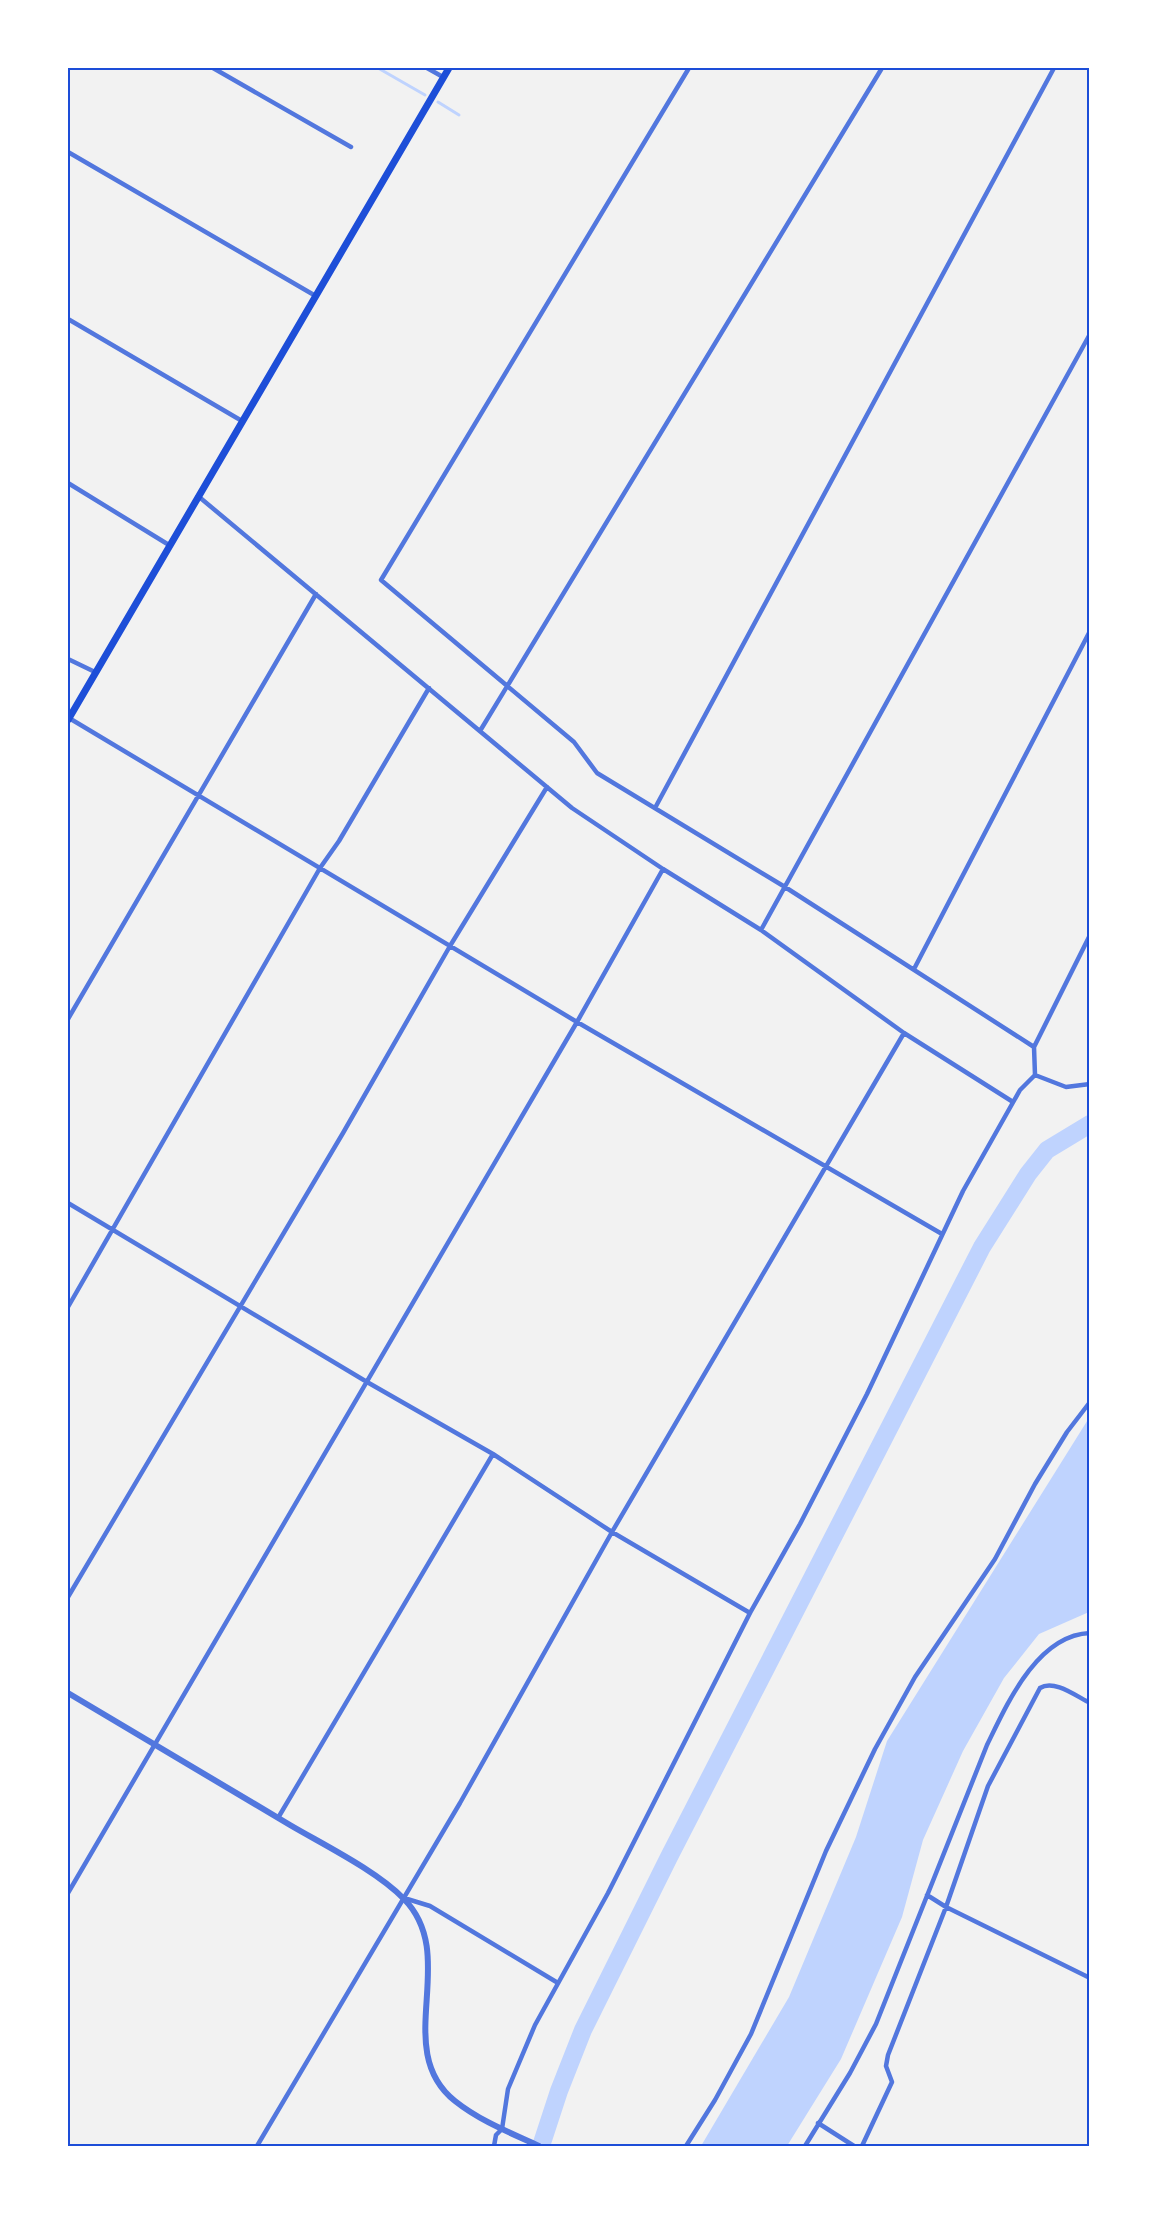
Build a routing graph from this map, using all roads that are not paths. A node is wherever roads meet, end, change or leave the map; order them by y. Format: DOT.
graph roads {
  1 [pos="213,68"];
  2 [pos="427,68"];
  3 [pos="448,68"];
  4 [pos="689,68"];
  5 [pos="882,68"];
  6 [pos="1054,68"];
  7 [pos="443,77"];
  8 [pos="351,147"];
  9 [pos="68,152"];
  10 [pos="314,296"];
  11 [pos="68,319"];
  12 [pos="1089,334"];
  13 [pos="242,421"];
  14 [pos="68,483"];
  15 [pos="198,496"];
  16 [pos="169,545"];
  17 [pos="316,594"];
  18 [pos="1089,631"];
  19 [pos="68,658"];
  20 [pos="95,672"];
  21 [pos="508,685"];
  22 [pos="429,688"];
  23 [pos="68,719"];
  24 [pos="480,731"];
  25 [pos="547,787"];
  26 [pos="198,796"];
  27 [pos="655,808"];
  28 [pos="320,868"];
  29 [pos="663,869"];
  30 [pos="785,887"];
  31 [pos="761,930"];
  32 [pos="1089,935"];
  33 [pos="450,946"];
  34 [pos="914,969"];
  35 [pos="68,1019"];
  36 [pos="577,1022"];
  37 [pos="904,1033"];
  38 [pos="1034,1047"];
  39 [pos="1035,1075"];
  40 [pos="1089,1084"];
  41 [pos="1013,1102"];
  42 [pos="825,1166"];
  43 [pos="68,1203"];
  44 [pos="112,1230"];
  45 [pos="942,1234"];
  46 [pos="239,1305"];
  47 [pos="68,1307"];
  48 [pos="367,1382"];
  49 [pos="1089,1402"];
  50 [pos="493,1454"];
  51 [pos="612,1532"];
  52 [pos="68,1597"];
  53 [pos="750,1613"];
  54 [pos="1089,1633"];
  55 [pos="68,1693"];
  56 [pos="1089,1703"];
  57 [pos="154,1744"];
  58 [pos="278,1818"];
  59 [pos="68,1893"];
  60 [pos="927,1895"];
  61 [pos="404,1899"];
  62 [pos="946,1907"];
  63 [pos="1089,1978"];
  64 [pos="558,1983"];
  65 [pos="818,2123"];
  66 [pos="502,2128"];
  67 [pos="257,2146"];
  68 [pos="494,2146"];
  69 [pos="539,2146"];
  70 [pos="686,2146"];
  71 [pos="805,2146"];
  72 [pos="854,2146"];
  73 [pos="862,2146"];
  1 -- 8 [label="street"];
  2 -- 7 [label="street"];
  3 -- 7 [label="main road"];
  4 -- 21 [label="street"];
  5 -- 21 [label="street"];
  6 -- 27 [label="street"];
  7 -- 10 [label="main road"];
  9 -- 10 [label="street"];
  10 -- 13 [label="main road"];
  11 -- 13 [label="street"];
  12 -- 30 [label="street"];
  13 -- 15 [label="main road"];
  14 -- 16 [label="street"];
  15 -- 16 [label="main road"];
  15 -- 17 [label="street"];
  16 -- 20 [label="main road"];
  17 -- 22 [label="street"];
  17 -- 26 [label="street"];
  18 -- 34 [label="street"];
  19 -- 20 [label="street"];
  20 -- 23 [label="main road"];
  21 -- 24 [label="street"];
  21 -- 27 [label="street"];
  22 -- 24 [label="street"];
  22 -- 28 [label="street"];
  23 -- 26 [label="street"];
  24 -- 25 [label="street"];
  25 -- 29 [label="street"];
  25 -- 33 [label="street"];
  26 -- 28 [label="street"];
  26 -- 35 [label="street"];
  27 -- 30 [label="street"];
  28 -- 33 [label="street"];
  28 -- 44 [label="street"];
  29 -- 31 [label="street"];
  29 -- 36 [label="street"];
  30 -- 31 [label="street"];
  30 -- 34 [label="street"];
  31 -- 37 [label="street"];
  32 -- 38 [label="street"];
  33 -- 36 [label="street"];
  33 -- 46 [label="street"];
  34 -- 38 [label="street"];
  36 -- 42 [label="street"];
  36 -- 48 [label="street"];
  37 -- 41 [label="street"];
  37 -- 42 [label="street"];
  38 -- 39 [label="street"];
  39 -- 40 [label="street"];
  39 -- 41 [label="street"];
  41 -- 45 [label="street"];
  42 -- 45 [label="street"];
  42 -- 51 [label="street"];
  43 -- 44 [label="street"];
  44 -- 46 [label="street"];
  44 -- 47 [label="street"];
  45 -- 53 [label="street"];
  46 -- 48 [label="street"];
  46 -- 52 [label="street"];
  48 -- 50 [label="street"];
  48 -- 57 [label="street"];
  49 -- 70 [label="street"];
  50 -- 51 [label="street"];
  50 -- 58 [label="street"];
  51 -- 53 [label="street"];
  51 -- 61 [label="street"];
  53 -- 64 [label="street"];
  54 -- 60 [label="street"];
  55 -- 57 [label="street"];
  56 -- 62 [label="street"];
  57 -- 58 [label="street"];
  57 -- 59 [label="street"];
  58 -- 61 [label="street"];
  60 -- 62 [label="street"];
  60 -- 65 [label="street"];
  61 -- 64 [label="street"];
  61 -- 66 [label="street"];
  61 -- 67 [label="street"];
  62 -- 63 [label="street"];
  62 -- 73 [label="street"];
  64 -- 66 [label="street"];
  65 -- 71 [label="street"];
  65 -- 72 [label="street"];
  66 -- 68 [label="street"];
  66 -- 69 [label="street"];
}
